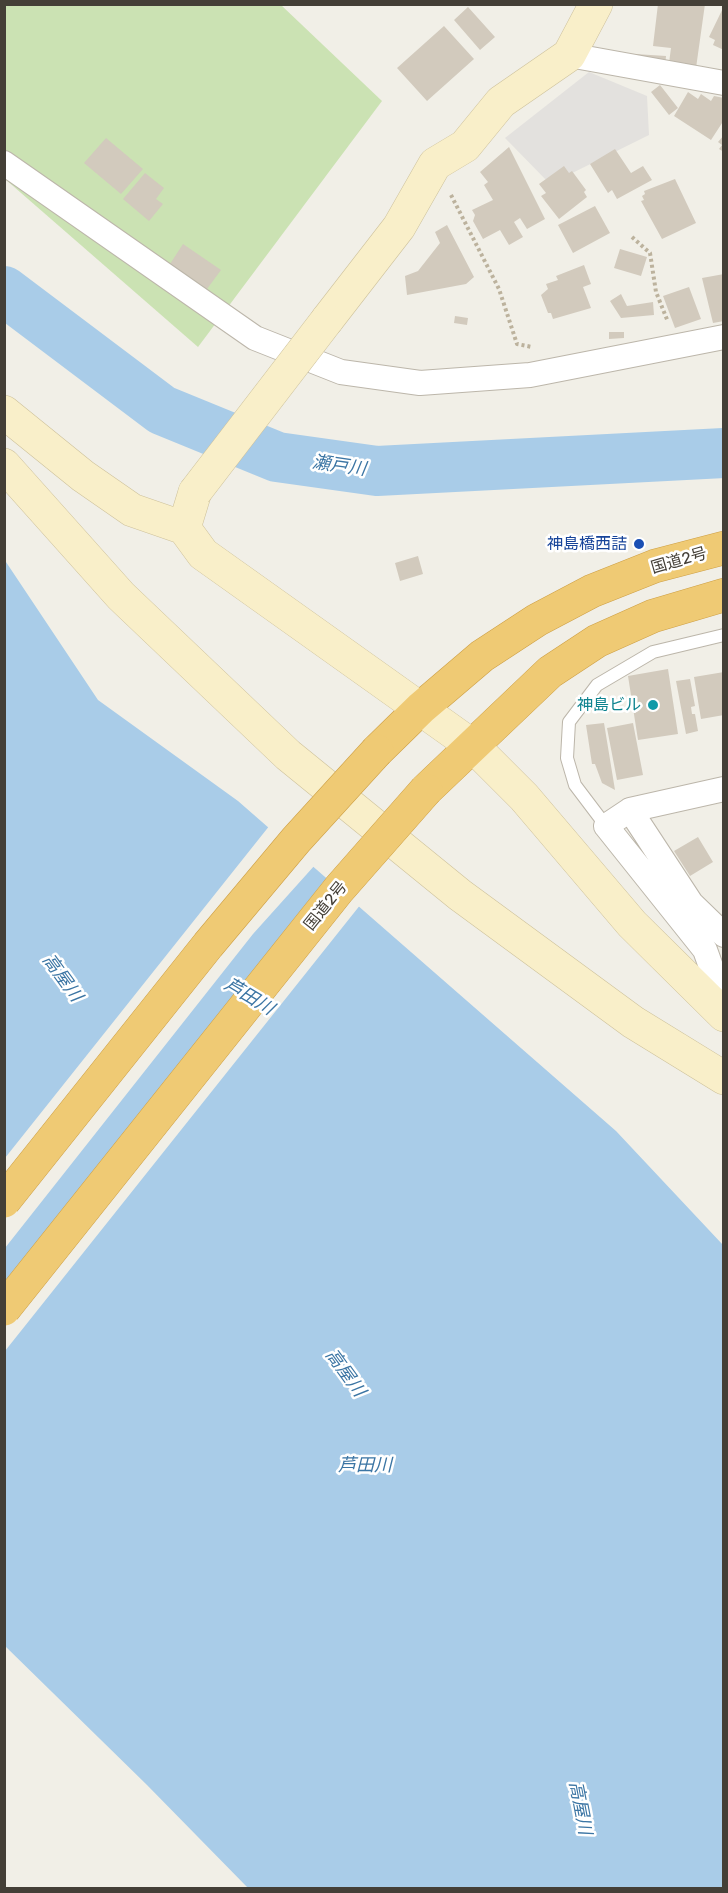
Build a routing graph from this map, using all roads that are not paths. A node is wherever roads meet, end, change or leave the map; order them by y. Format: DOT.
graph roads {
  1 [pos="596,4"];
  2 [pos="569,55"];
  3 [pos="723,83"];
  4 [pos="4,163"];
  5 [pos="723,337"];
  6 [pos="4,412"];
  7 [pos="4,448"];
  8 [pos="56,455"];
  9 [pos="4,465"];
  10 [pos="184,528"];
  11 [pos="723,548"];
  12 [pos="723,595"];
  13 [pos="723,635"];
  14 [pos="421,708"];
  15 [pos="474,747"];
  16 [pos="723,789"];
  17 [pos="630,810"];
  18 [pos="606,826"];
  19 [pos="723,935"];
  20 [pos="723,1003"];
  21 [pos="723,1015"];
  22 [pos="723,1078"];
  23 [pos="4,1201"];
  24 [pos="4,1309"];
  1 -- 2 [label="street"];
  2 -- 3 [label="street"];
  2 -- 10 [label="street, bridge"];
  4 -- 5 [label="street"];
  6 -- 8 [label="street"];
  7 -- 8 [label="street"];
  8 -- 10 [label="street"];
  9 -- 22 [label="street"];
  10 -- 14 [label="street"];
  11 -- 14 [label="highway, 国道2号"];
  12 -- 15 [label="highway, 国道2号"];
  13 -- 18 [label="lane"];
  14 -- 15 [label="street"];
  14 -- 23 [label="highway, 国道2号, bridge"];
  15 -- 21 [label="street"];
  15 -- 24 [label="highway, 国道2号, bridge"];
  16 -- 17 [label="street"];
  17 -- 18 [label="street"];
  17 -- 19 [label="street"];
  18 -- 20 [label="street"];
}
